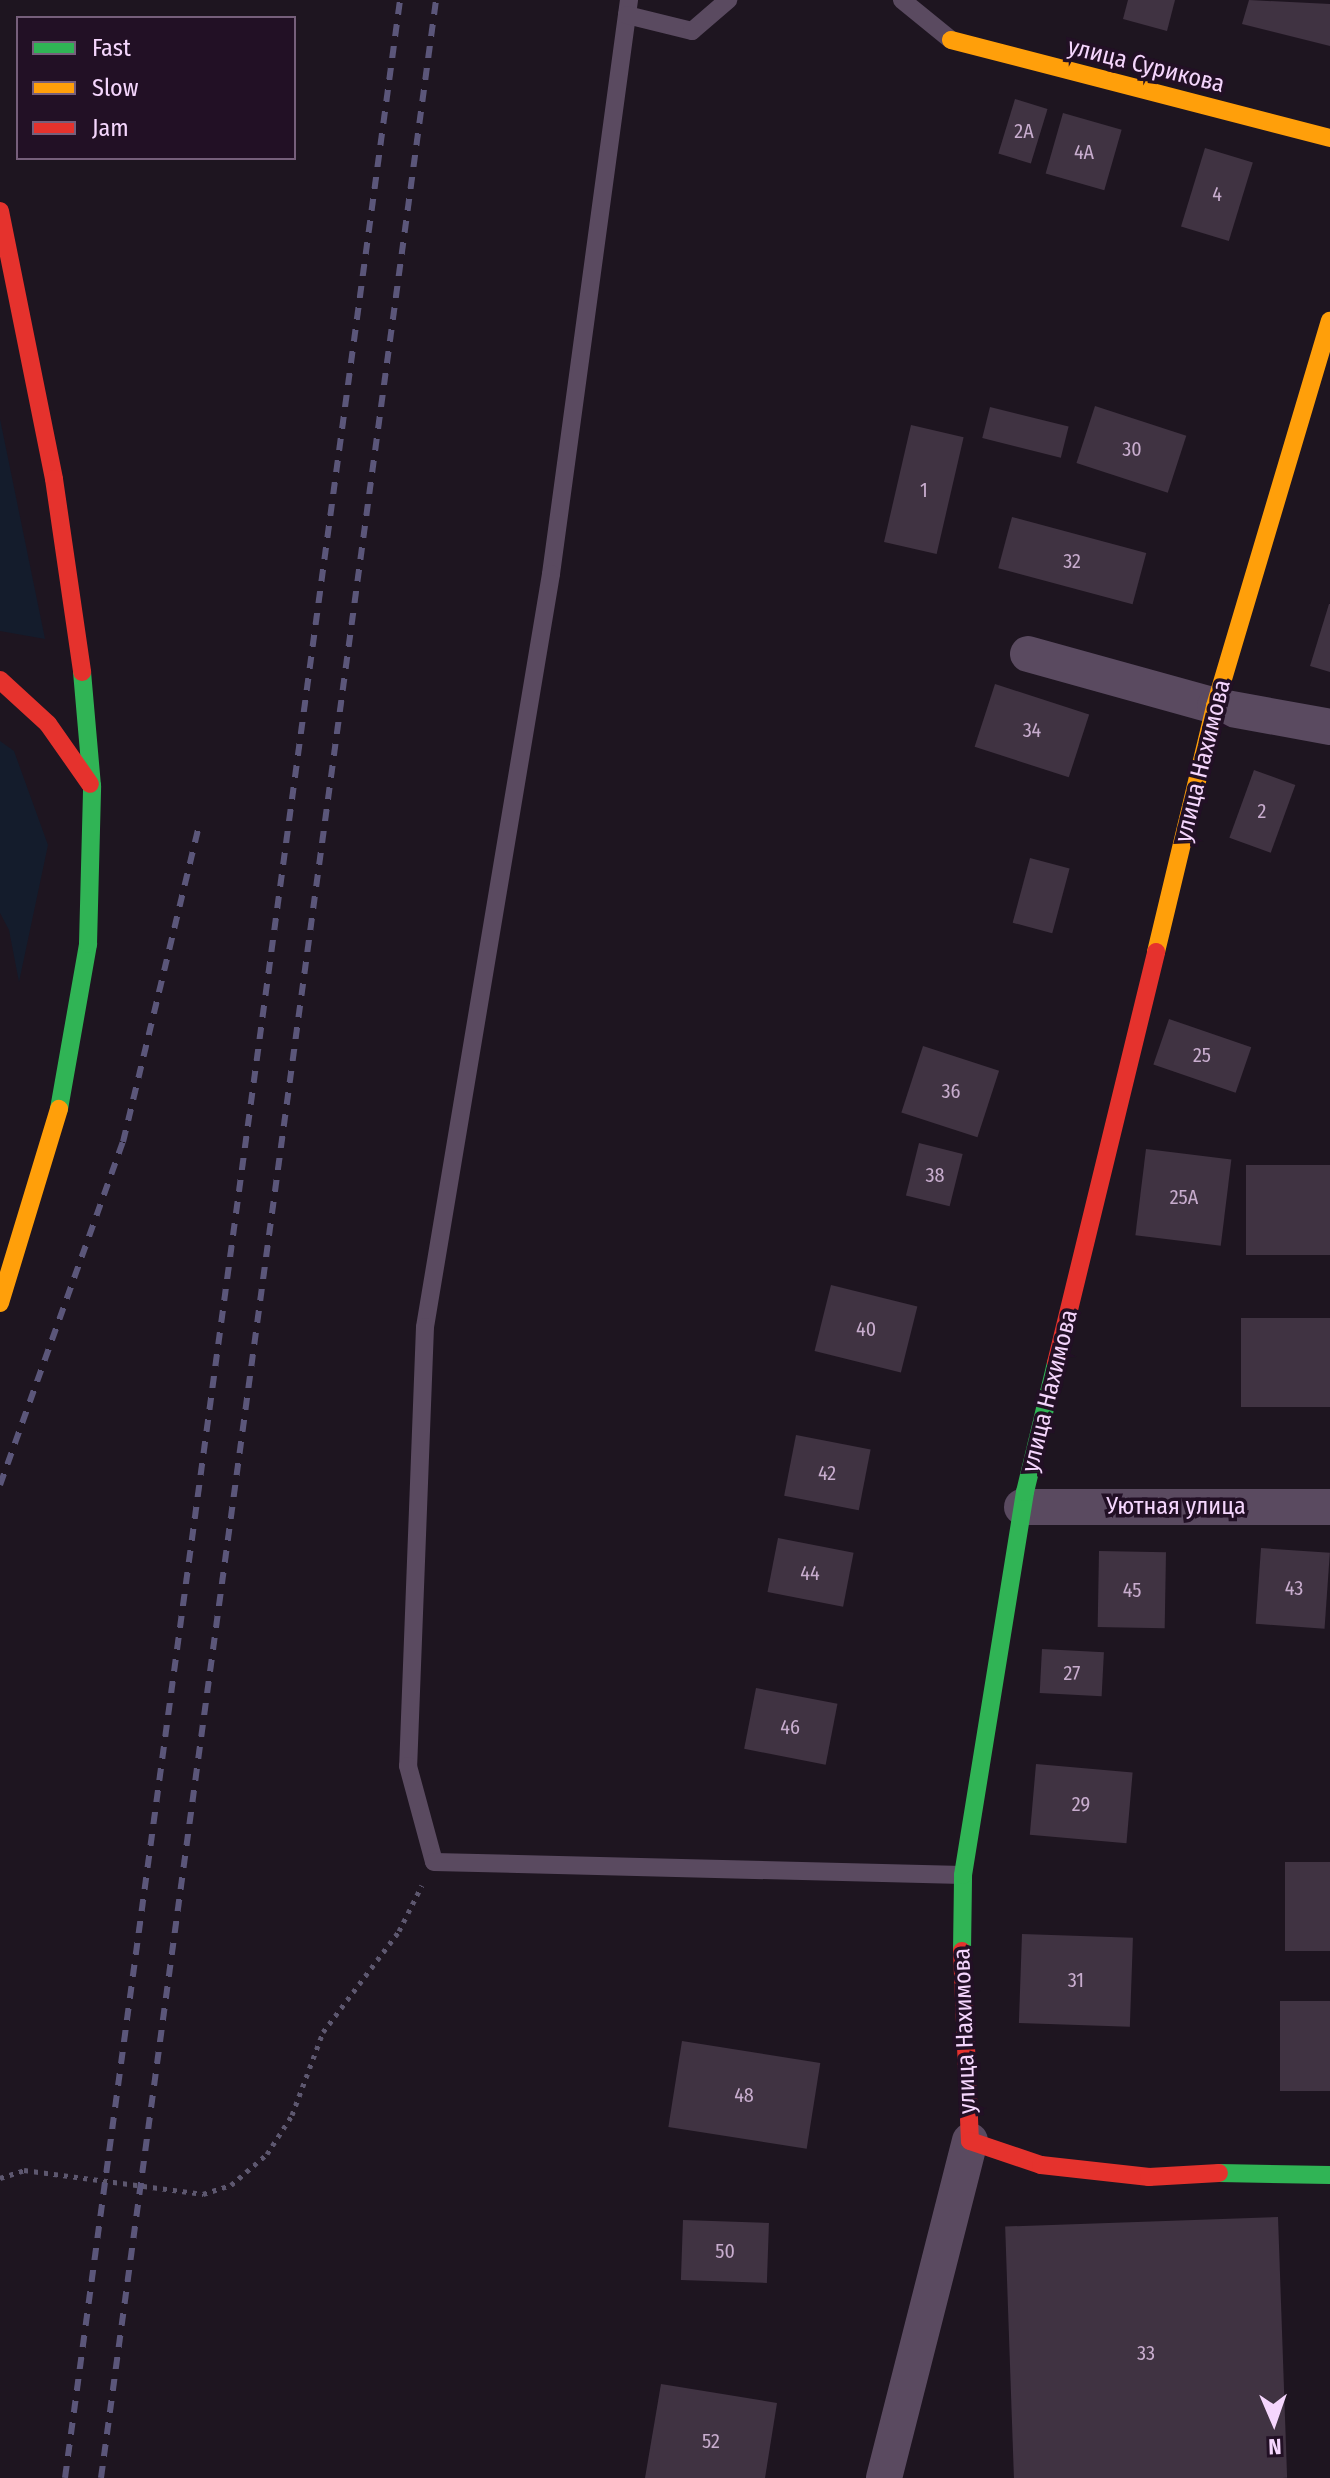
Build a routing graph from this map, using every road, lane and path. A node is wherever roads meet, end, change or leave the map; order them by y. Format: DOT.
graph roads {
  1 [pos="728,0"];
  2 [pos="902,0"];
  3 [pos="628,8"];
  4 [pos="951,40"];
  5 [pos="1330,138"];
  6 [pos="0,211"];
  7 [pos="1330,321"];
  8 [pos="1028,654"];
  9 [pos="0,680"];
  10 [pos="1215,706"];
  11 [pos="1330,727"];
  12 [pos="92,786"];
  13 [pos="0,1303"];
  14 [pos="1022,1507"];
  15 [pos="1330,1507"];
  16 [pos="434,1862"];
  17 [pos="963,1875"];
  18 [pos="970,2141"];
  19 [pos="1330,2175"];
  20 [pos="0,2178"];
  21 [pos="884,2478"];
  1 -- 3 [label="lane"];
  2 -- 4 [label="lane"];
  3 -- 16 [label="lane"];
  4 -- 5 [label="street, улица Сурикова"];
  6 -- 12 [label="street"];
  7 -- 10 [label="street, улица Нахимова"];
  8 -- 10 [label="street"];
  9 -- 12 [label="street"];
  10 -- 11 [label="street"];
  10 -- 14 [label="street, улица Нахимова"];
  12 -- 13 [label="street"];
  14 -- 15 [label="street, Уютная улица"];
  14 -- 17 [label="street, улица Нахимова"];
  16 -- 17 [label="lane"];
  16 -- 20 [label="path"];
  17 -- 18 [label="street, улица Нахимова"];
  18 -- 19 [label="street"];
  18 -- 21 [label="street, улица Нахимова"];
}
